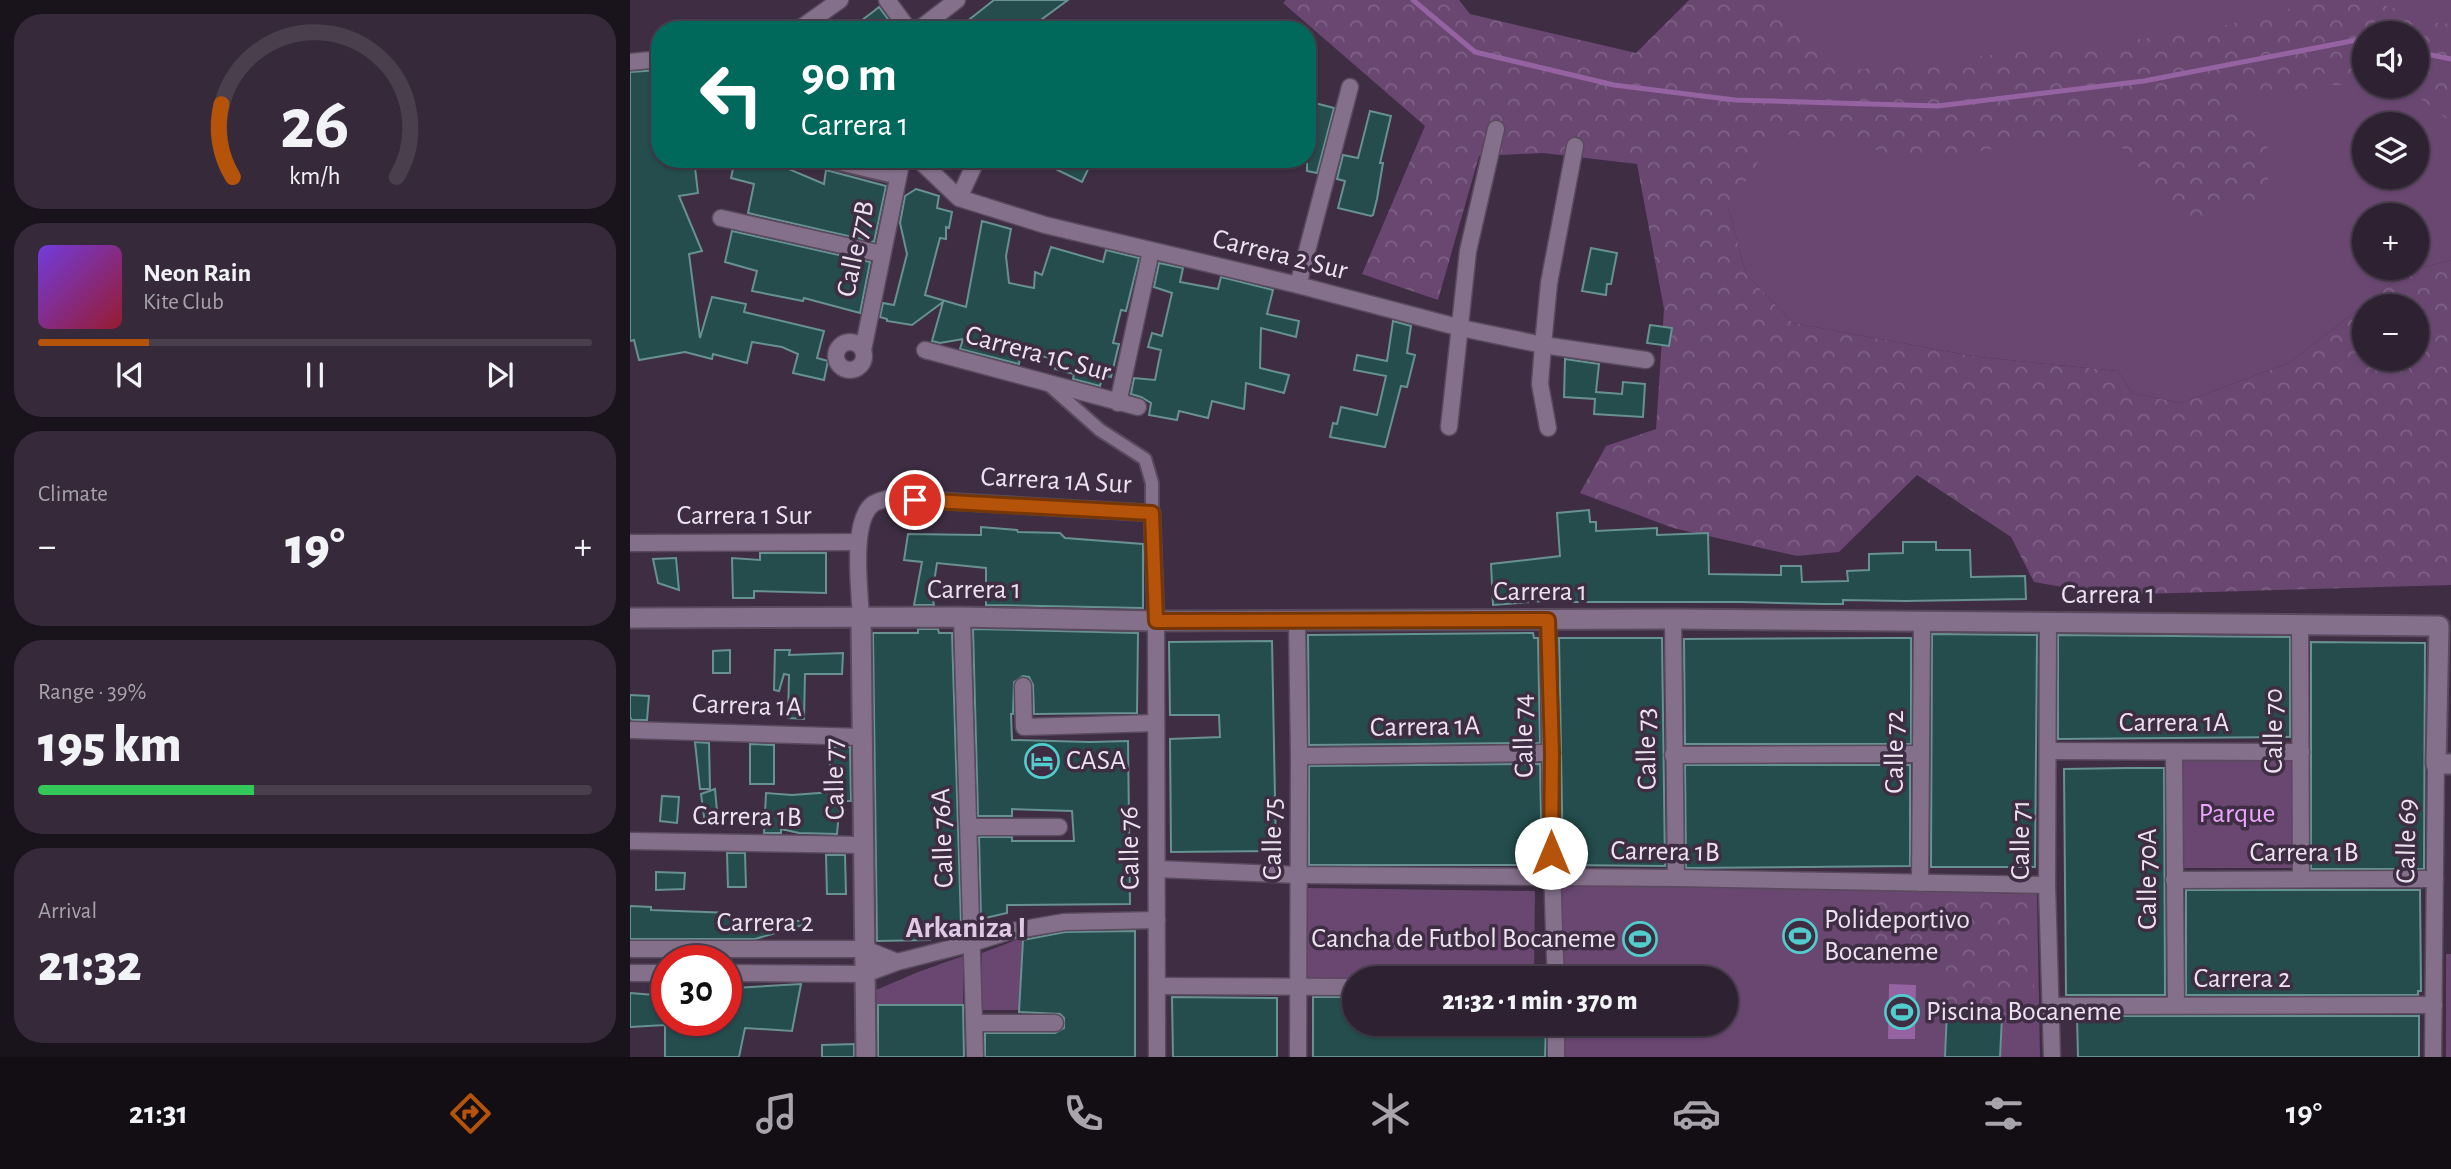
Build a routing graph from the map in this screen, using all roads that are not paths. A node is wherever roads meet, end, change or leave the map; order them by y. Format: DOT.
graph roads {
  1 [pos="840,0"];
  2 [pos="887,0"];
  3 [pos="957,0"];
  4 [pos="810,21"];
  5 [pos="902,21"];
  6 [pos="930,21"];
  7 [pos="651,60"];
  8 [pos="630,62"];
  9 [pos="1350,87"];
  10 [pos="1496,129"];
  11 [pos="1575,146"];
  12 [pos="856,168"];
  13 [pos="900,168"];
  14 [pos="927,168"];
  15 [pos="973,168"];
  16 [pos="898,178"];
  17 [pos="959,198"];
  18 [pos="722,218"];
  19 [pos="1151,251"];
  20 [pos="882,254"];
  21 [pos="1298,285"];
  22 [pos="1461,328"];
  23 [pos="1543,345"];
  24 [pos="863,349"];
  25 [pos="925,350"];
  26 [pos="1646,360"];
  27 [pos="1048,384"];
  28 [pos="1118,403"];
  29 [pos="1138,407"];
  30 [pos="1449,427"];
  31 [pos="1548,428"];
  32 [pos="873,504"];
  33 [pos="1152,513"];
  34 [pos="858,542"];
  35 [pos="630,543"];
  36 [pos="630,618"];
  37 [pos="861,618"];
  38 [pos="962,618"];
  39 [pos="1673,619"];
  40 [pos="1297,620"];
  41 [pos="1548,620"];
  42 [pos="1156,621"];
  43 [pos="1922,621"];
  44 [pos="2048,623"];
  45 [pos="2300,624"];
  46 [pos="2445,626"];
  47 [pos="1023,686"];
  48 [pos="1155,723"];
  49 [pos="630,730"];
  50 [pos="862,737"];
  51 [pos="2048,751"];
  52 [pos="2174,752"];
  53 [pos="2301,752"];
  54 [pos="1552,753"];
  55 [pos="1921,754"];
  56 [pos="1673,755"];
  57 [pos="1299,757"];
  58 [pos="2444,764"];
  59 [pos="969,827"];
  60 [pos="1059,827"];
  61 [pos="630,841"];
  62 [pos="864,845"];
  63 [pos="1157,869"];
  64 [pos="1299,875"];
  65 [pos="1550,878"];
  66 [pos="1676,878"];
  67 [pos="2435,879"];
  68 [pos="2174,880"];
  69 [pos="2301,880"];
  70 [pos="1920,883"];
  71 [pos="2047,885"];
  72 [pos="1157,920"];
  73 [pos="2443,936"];
  74 [pos="972,943"];
  75 [pos="630,948"];
  76 [pos="865,949"];
  77 [pos="897,962"];
  78 [pos="1555,966"];
  79 [pos="630,973"];
  80 [pos="651,973"];
  81 [pos="742,973"];
  82 [pos="865,974"];
  83 [pos="1158,986"];
  84 [pos="1298,986"];
  85 [pos="1342,987"];
  86 [pos="2434,1004"];
  87 [pos="2176,1005"];
  88 [pos="2051,1006"];
  89 [pos="975,1023"];
  90 [pos="1055,1023"];
  91 [pos="1556,1036"];
  92 [pos="866,1057"];
  93 [pos="975,1057"];
  94 [pos="1157,1057"];
  95 [pos="1298,1057"];
  96 [pos="1556,1057"];
  97 [pos="2052,1057"];
  98 [pos="2433,1057"];
  1 -- 4 [label="street"];
  2 -- 5 [label="street"];
  3 -- 6 [label="street"];
  7 -- 8 [label="street"];
  9 -- 21 [label="street"];
  10 -- 22 [label="street"];
  11 -- 23 [label="street"];
  12 -- 16 [label="street"];
  13 -- 16 [label="street, Calle 77B"];
  14 -- 17 [label="street, Carrera 2 Sur"];
  15 -- 17 [label="street"];
  16 -- 20 [label="street, Calle 77B"];
  17 -- 19 [label="street, Carrera 2 Sur"];
  18 -- 20 [label="street"];
  19 -- 21 [label="street, Carrera 2 Sur"];
  19 -- 28 [label="street"];
  20 -- 24 [label="street, Calle 77B"];
  21 -- 22 [label="street, Carrera 2 Sur"];
  22 -- 23 [label="street, Carrera 2 Sur"];
  22 -- 30 [label="street"];
  23 -- 26 [label="street, Carrera 2 Sur"];
  23 -- 31 [label="street"];
  24 -- 24 [label="street"];
  25 -- 27 [label="street, Carrera 1C Sur"];
  27 -- 28 [label="street, Carrera 1C Sur"];
  27 -- 33 [label="street"];
  28 -- 29 [label="street, Carrera 1C Sur"];
  32 -- 33 [label="street, Carrera 1A Sur"];
  32 -- 34 [label="street, Calle 77"];
  33 -- 42 [label="street, Calle 76"];
  34 -- 35 [label="street, Carrera 1 Sur"];
  34 -- 37 [label="street, Calle 77"];
  36 -- 37 [label="street, Carrera 1"];
  37 -- 38 [label="street, Carrera 1"];
  37 -- 50 [label="street, Calle 77"];
  38 -- 42 [label="street, Carrera 1"];
  38 -- 59 [label="street, Calle 76A"];
  39 -- 41 [label="street, Carrera 1"];
  39 -- 43 [label="street, Carrera 1"];
  39 -- 56 [label="street, Calle 73"];
  40 -- 41 [label="street, Carrera 1"];
  40 -- 42 [label="street, Carrera 1"];
  40 -- 57 [label="street, Calle 75"];
  41 -- 54 [label="street, Calle 74"];
  42 -- 48 [label="street, Calle 76"];
  43 -- 44 [label="street, Carrera 1"];
  43 -- 55 [label="street, Calle 72"];
  44 -- 45 [label="street, Carrera 1"];
  44 -- 51 [label="street, Calle 71"];
  45 -- 46 [label="street, Carrera 1"];
  45 -- 53 [label="street, Calle 70"];
  46 -- 58 [label="street, Calle 69"];
  47 -- 48 [label="street"];
  48 -- 63 [label="street, Calle 76"];
  49 -- 50 [label="street, Carrera 1A"];
  50 -- 62 [label="street, Calle 77"];
  51 -- 52 [label="street, Carrera 1A"];
  51 -- 71 [label="street, Calle 71"];
  52 -- 53 [label="street, Carrera 1A"];
  52 -- 68 [label="street, Calle 70A"];
  53 -- 69 [label="street, Calle 70"];
  54 -- 57 [label="street, Carrera 1A"];
  54 -- 65 [label="street, Calle 74"];
  55 -- 56 [label="street"];
  55 -- 70 [label="street, Calle 72"];
  56 -- 66 [label="street, Calle 73"];
  57 -- 64 [label="street, Calle 75"];
  58 -- 67 [label="street, Calle 69"];
  59 -- 60 [label="street"];
  59 -- 74 [label="street, Calle 76A"];
  61 -- 62 [label="street, Carrera 1B"];
  62 -- 76 [label="street, Calle 77"];
  63 -- 64 [label="street, Carrera 1B"];
  63 -- 72 [label="street, Calle 76"];
  64 -- 65 [label="street, Carrera 1B"];
  64 -- 84 [label="street, Calle 75"];
  65 -- 66 [label="street, Carrera 1B"];
  65 -- 78 [label="street, Calle 74"];
  66 -- 70 [label="street, Carrera 1B"];
  67 -- 69 [label="street, Carrera 1B"];
  67 -- 73 [label="street, Calle 69"];
  68 -- 69 [label="street, Carrera 1B"];
  68 -- 87 [label="street, Calle 70A"];
  70 -- 71 [label="street, Carrera 1B"];
  71 -- 88 [label="street, Calle 71"];
  72 -- 74 [label="street, Carrera 2"];
  72 -- 83 [label="street, Calle 76"];
  73 -- 86 [label="street, Calle 69"];
  74 -- 77 [label="street, Carrera 2"];
  74 -- 89 [label="street, Calle 76A"];
  75 -- 76 [label="street, Carrera 2"];
  76 -- 77 [label="street, Carrera 2"];
  76 -- 82 [label="street, Calle 77"];
  77 -- 82 [label="street, Carrera 2"];
  79 -- 80 [label="street"];
  81 -- 82 [label="street, Carrera 2"];
  82 -- 92 [label="street, Calle 77"];
  83 -- 84 [label="street"];
  83 -- 94 [label="street, Calle 76"];
  84 -- 85 [label="street"];
  84 -- 95 [label="street, Calle 75"];
  86 -- 87 [label="street, Carrera 2"];
  86 -- 98 [label="street, Calle 69"];
  87 -- 88 [label="street, Carrera 2"];
  88 -- 97 [label="street, Calle 71"];
  89 -- 90 [label="street"];
  89 -- 93 [label="street, Calle 76A"];
  91 -- 96 [label="street"];
}
